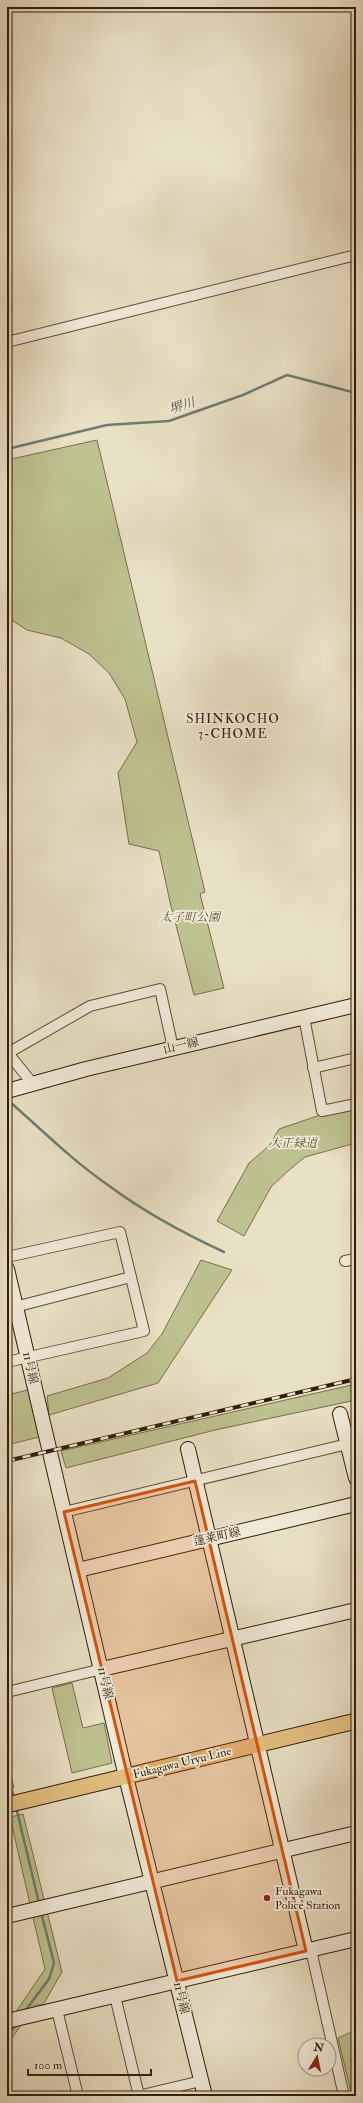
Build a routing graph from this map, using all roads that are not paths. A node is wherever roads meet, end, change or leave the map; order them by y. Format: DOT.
graph roads {
  1 [pos="356,255"];
  2 [pos="7,342"];
  3 [pos="356,1005"];
  4 [pos="304,1017"];
  5 [pos="173,1048"];
  6 [pos="8,1052"];
  7 [pos="356,1058"];
  8 [pos="313,1068"];
  9 [pos="32,1084"];
  10 [pos="7,1091"];
  11 [pos="356,1104"];
  12 [pos="7,1257"];
  13 [pos="356,1259"];
  14 [pos="345,1261"];
  15 [pos="7,1269"];
  16 [pos="131,1277"];
  17 [pos="11,1308"];
  18 [pos="28,1358"];
  19 [pos="7,1362"];
  20 [pos="340,1414"];
  21 [pos="352,1443"];
  22 [pos="188,1449"];
  23 [pos="356,1478"];
  24 [pos="195,1481"];
  25 [pos="356,1504"];
  26 [pos="64,1512"];
  27 [pos="210,1539"];
  28 [pos="78,1570"];
  29 [pos="356,1610"];
  30 [pos="233,1638"];
  31 [pos="102,1670"];
  32 [pos="7,1692"];
  33 [pos="356,1721"];
  34 [pos="258,1744"];
  35 [pos="126,1777"];
  36 [pos="7,1805"];
  37 [pos="356,1833"];
  38 [pos="283,1851"];
  39 [pos="153,1882"];
  40 [pos="7,1916"];
  41 [pos="356,1939"];
  42 [pos="308,1950"];
  43 [pos="177,1981"];
  44 [pos="115,1996"];
  45 [pos="57,2010"];
  46 [pos="7,2021"];
  47 [pos="201,2081"];
  48 [pos="78,2096"];
  49 [pos="139,2096"];
  50 [pos="205,2096"];
  51 [pos="344,2096"];
  1 -- 2 [label="street"];
  3 -- 4 [label="street, 山一線"];
  4 -- 5 [label="street, 山一線"];
  4 -- 8 [label="street"];
  5 -- 6 [label="street"];
  5 -- 9 [label="street, 山一線"];
  6 -- 9 [label="street"];
  7 -- 8 [label="street"];
  8 -- 11 [label="street"];
  9 -- 10 [label="street, 山一線"];
  12 -- 16 [label="street"];
  13 -- 14 [label="street"];
  15 -- 17 [label="street, 11号線"];
  16 -- 17 [label="street"];
  16 -- 18 [label="street"];
  17 -- 18 [label="street, 11号線"];
  18 -- 19 [label="street"];
  18 -- 26 [label="street, 11号線"];
  20 -- 21 [label="street"];
  21 -- 23 [label="street"];
  21 -- 24 [label="street"];
  22 -- 24 [label="street"];
  24 -- 26 [label="street"];
  24 -- 27 [label="street"];
  25 -- 27 [label="street, 蓬莱町線"];
  26 -- 28 [label="street, 11号線"];
  27 -- 28 [label="street, 蓬莱町線"];
  27 -- 30 [label="street"];
  28 -- 31 [label="street, 11号線"];
  29 -- 30 [label="street"];
  30 -- 31 [label="street"];
  30 -- 34 [label="street"];
  31 -- 32 [label="street"];
  31 -- 35 [label="street, 11号線"];
  33 -- 34 [label="main road, Fukagawa Uryu Line"];
  34 -- 35 [label="main road, Fukagawa Uryu Line"];
  34 -- 38 [label="street"];
  35 -- 36 [label="main road, Fukagawa Uryu Line"];
  35 -- 39 [label="street, 11号線"];
  37 -- 38 [label="street"];
  38 -- 39 [label="street"];
  38 -- 42 [label="street"];
  39 -- 40 [label="street"];
  39 -- 43 [label="street, 11号線"];
  41 -- 42 [label="street"];
  42 -- 43 [label="street"];
  42 -- 51 [label="street"];
  43 -- 44 [label="street"];
  43 -- 47 [label="street, 11号線"];
  44 -- 45 [label="street"];
  44 -- 49 [label="street"];
  45 -- 46 [label="street"];
  45 -- 48 [label="street"];
  47 -- 49 [label="street"];
  47 -- 50 [label="street, 11号線"];
}
